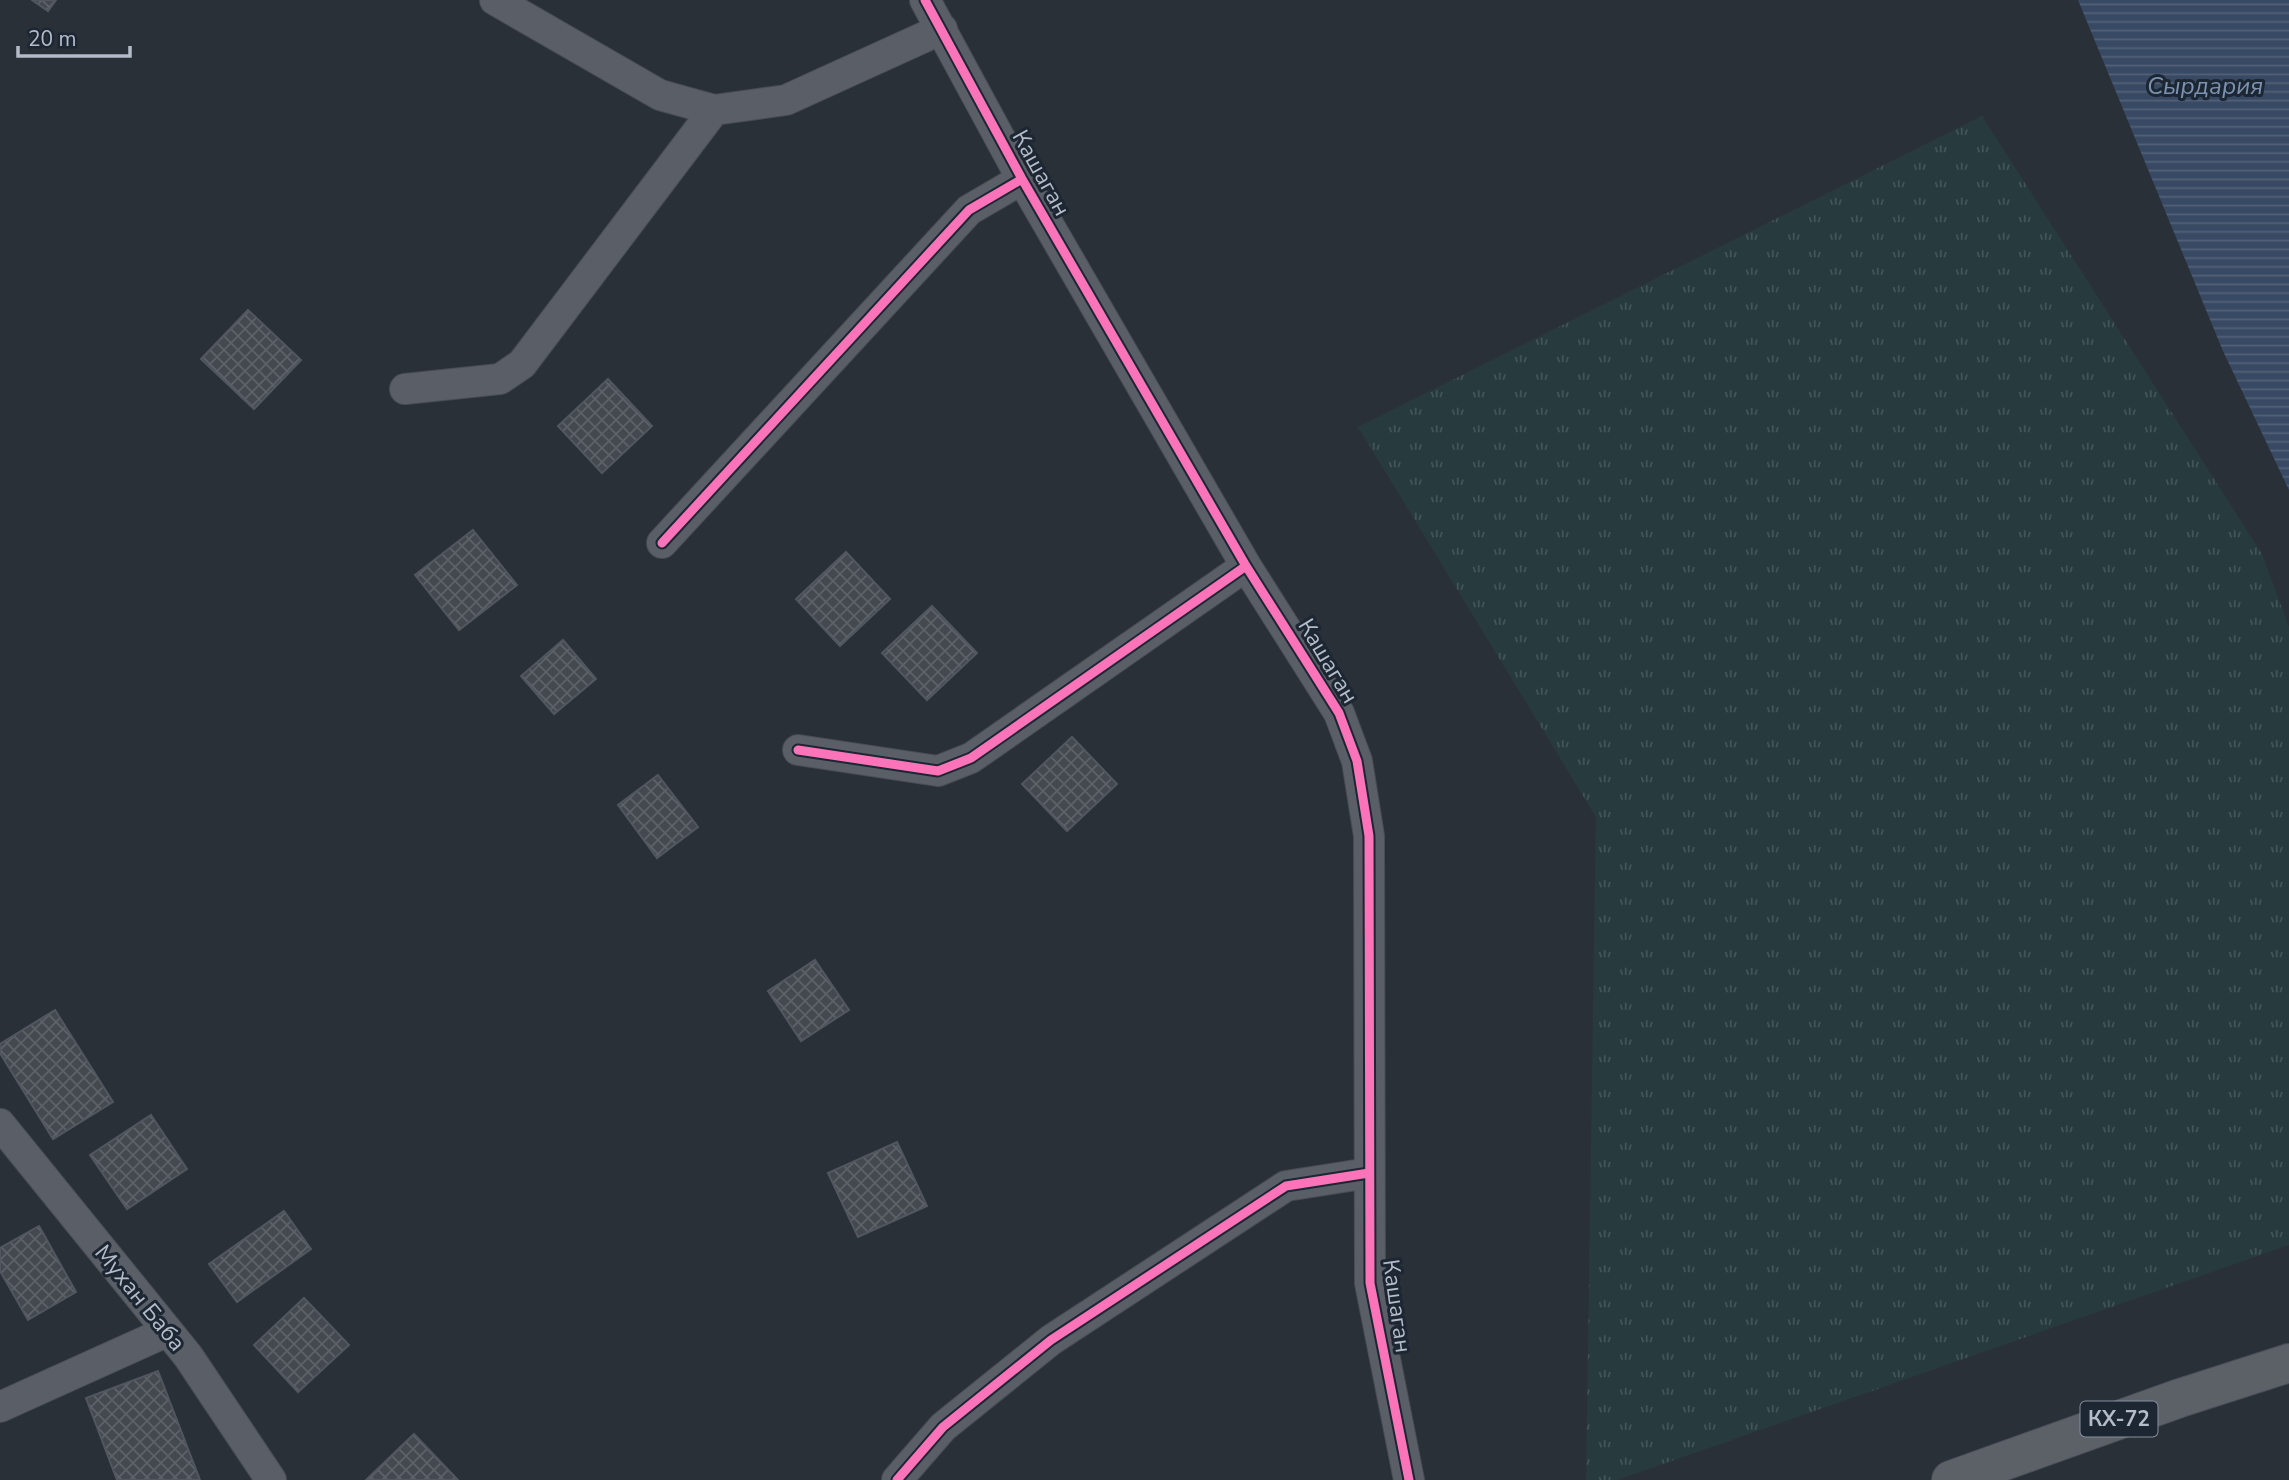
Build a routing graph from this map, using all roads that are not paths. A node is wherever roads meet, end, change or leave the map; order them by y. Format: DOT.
graph roads {
  1 [pos="495,0"];
  2 [pos="925,0"];
  3 [pos="942,29"];
  4 [pos="714,110"];
  5 [pos="1022,179"];
  6 [pos="405,389"];
  7 [pos="662,543"];
  8 [pos="1246,566"];
  9 [pos="798,750"];
  10 [pos="0,1124"];
  11 [pos="1369,1173"];
  12 [pos="166,1332"];
  13 [pos="2289,1363"];
  14 [pos="0,1407"];
  15 [pos="271,1480"];
  16 [pos="897,1480"];
  17 [pos="1409,1480"];
  18 [pos="1951,1480"];
  1 -- 4 [label="street"];
  2 -- 3 [label="street, Кашаган"];
  3 -- 4 [label="street"];
  3 -- 5 [label="street, Кашаган"];
  4 -- 6 [label="street"];
  5 -- 7 [label="street"];
  5 -- 8 [label="street, Кашаган"];
  8 -- 9 [label="street"];
  8 -- 11 [label="street, Кашаган"];
  10 -- 12 [label="street, Мухан Баба"];
  11 -- 16 [label="street"];
  11 -- 17 [label="street, Кашаган"];
  12 -- 14 [label="street"];
  12 -- 15 [label="street, Мухан Баба"];
  13 -- 18 [label="main road, КХ-72"];
}
